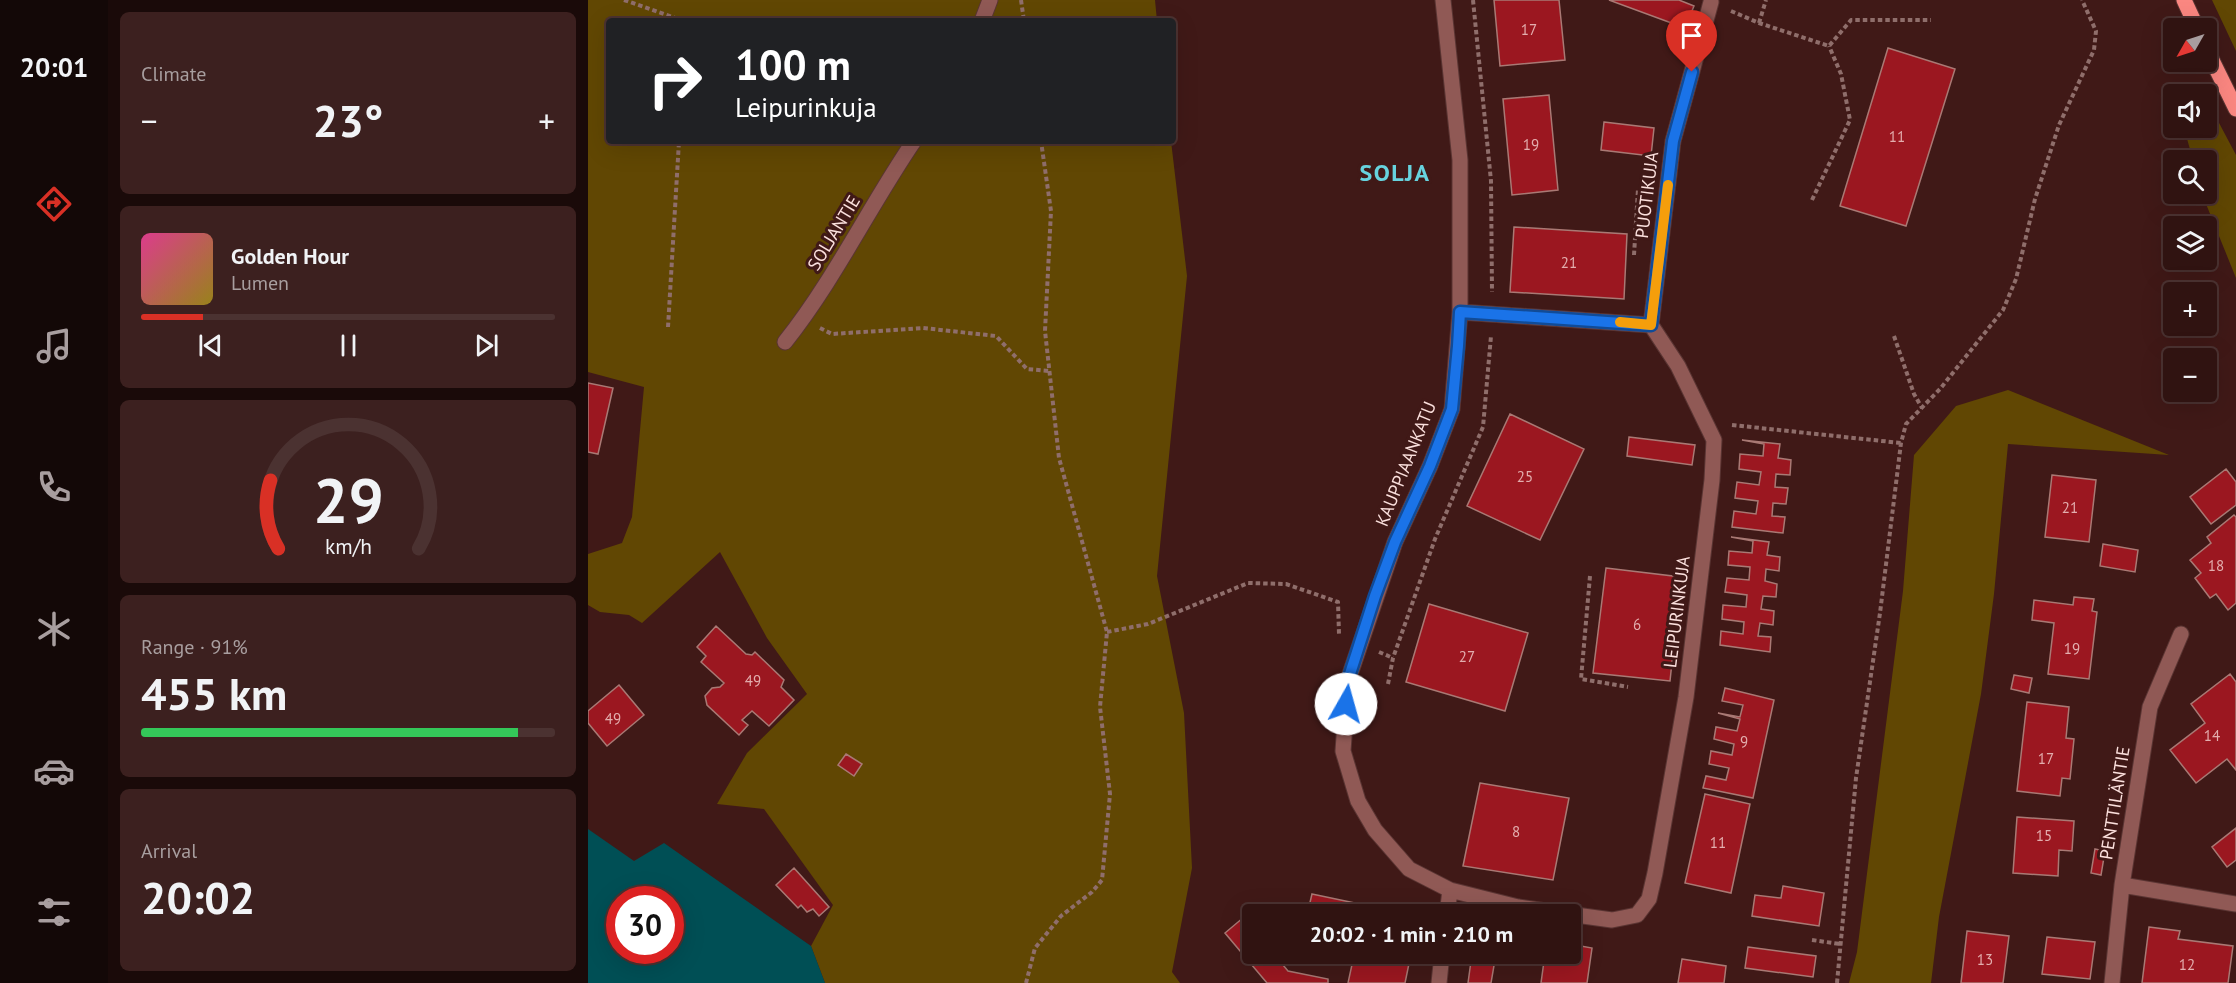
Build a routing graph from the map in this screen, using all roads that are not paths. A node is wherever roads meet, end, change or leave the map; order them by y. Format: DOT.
graph roads {
  1 [pos="990,0"];
  2 [pos="1443,0"];
  3 [pos="2184,0"];
  4 [pos="1711,2"];
  5 [pos="983,18"];
  6 [pos="2192,18"];
  7 [pos="2217,70"];
  8 [pos="2236,109"];
  9 [pos="912,144"];
  10 [pos="1460,312"];
  11 [pos="1651,325"];
  12 [pos="785,342"];
  13 [pos="2181,634"];
  14 [pos="2122,885"];
  15 [pos="1450,890"];
  16 [pos="1448,904"];
  17 [pos="2236,904"];
  18 [pos="1441,964"];
  19 [pos="1439,983"];
  20 [pos="2112,983"];
  1 -- 5 [label="street"];
  2 -- 10 [label="street, KAUPPIAANKATU"];
  3 -- 6 [label="main road"];
  4 -- 11 [label="street, PUOTIKUJA"];
  7 -- 8 [label="main road"];
  9 -- 12 [label="street, SOLJANTIE"];
  10 -- 11 [label="street"];
  10 -- 15 [label="street, KAUPPIAANKATU"];
  11 -- 15 [label="street, LEIPURINKUJA"];
  13 -- 14 [label="street, PENTTILÄNTIE"];
  14 -- 17 [label="street"];
  14 -- 20 [label="street, PENTTILÄNTIE"];
  15 -- 16 [label="street"];
  18 -- 19 [label="street"];
}
